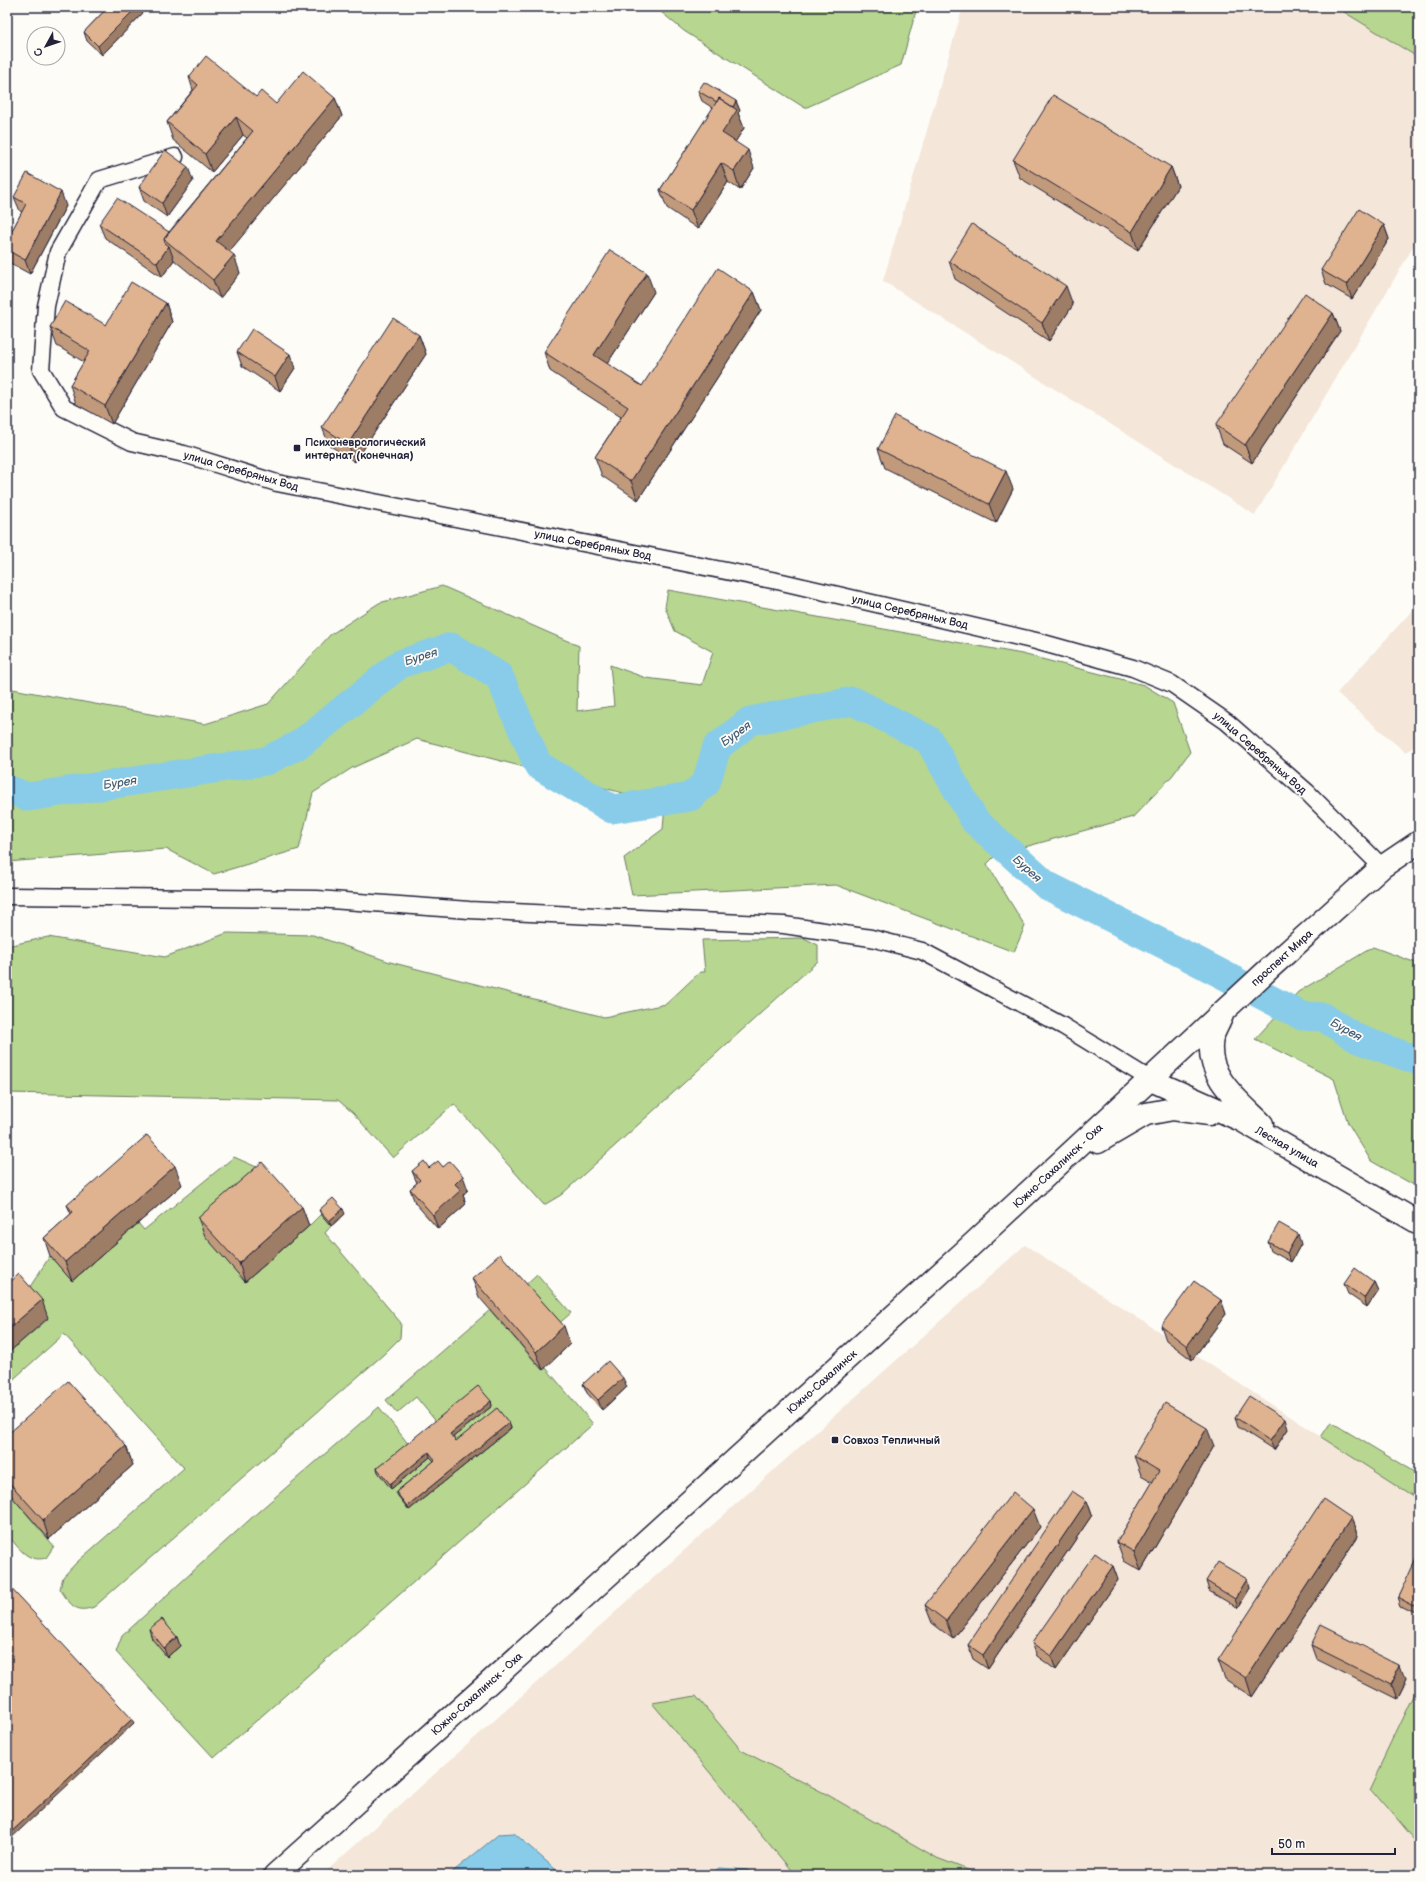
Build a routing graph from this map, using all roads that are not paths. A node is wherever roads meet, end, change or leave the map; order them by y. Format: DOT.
graph roads {
  1 [pos="175,157"];
  2 [pos="1419,842"];
  3 [pos="1382,867"];
  4 [pos="7,896"];
  5 [pos="1228,1007"];
  6 [pos="1151,1080"];
  7 [pos="1232,1117"];
  8 [pos="1281,1144"];
  9 [pos="1040,1183"];
  10 [pos="1419,1223"];
  11 [pos="964,1252"];
  12 [pos="679,1511"];
  13 [pos="275,1875"];
  1 -- 3 [label="street, улица Серебряных Вод"];
  2 -- 3 [label="main road, проспект Мира"];
  3 -- 5 [label="main road, проспект Мира"];
  4 -- 6 [label="street"];
  5 -- 6 [label="main road, проспект Мира"];
  5 -- 8 [label="main road"];
  6 -- 7 [label="main road, Лесная улица"];
  6 -- 9 [label="main road, Южно-Сахалинск - Оха"];
  7 -- 8 [label="main road, Лесная улица"];
  7 -- 9 [label="main road"];
  8 -- 10 [label="main road, Лесная улица"];
  9 -- 11 [label="main road, Южно-Сахалинск - Оха"];
  11 -- 12 [label="main road, Южно-Сахалинск"];
  12 -- 13 [label="main road, Южно-Сахалинск - Оха"];
}
